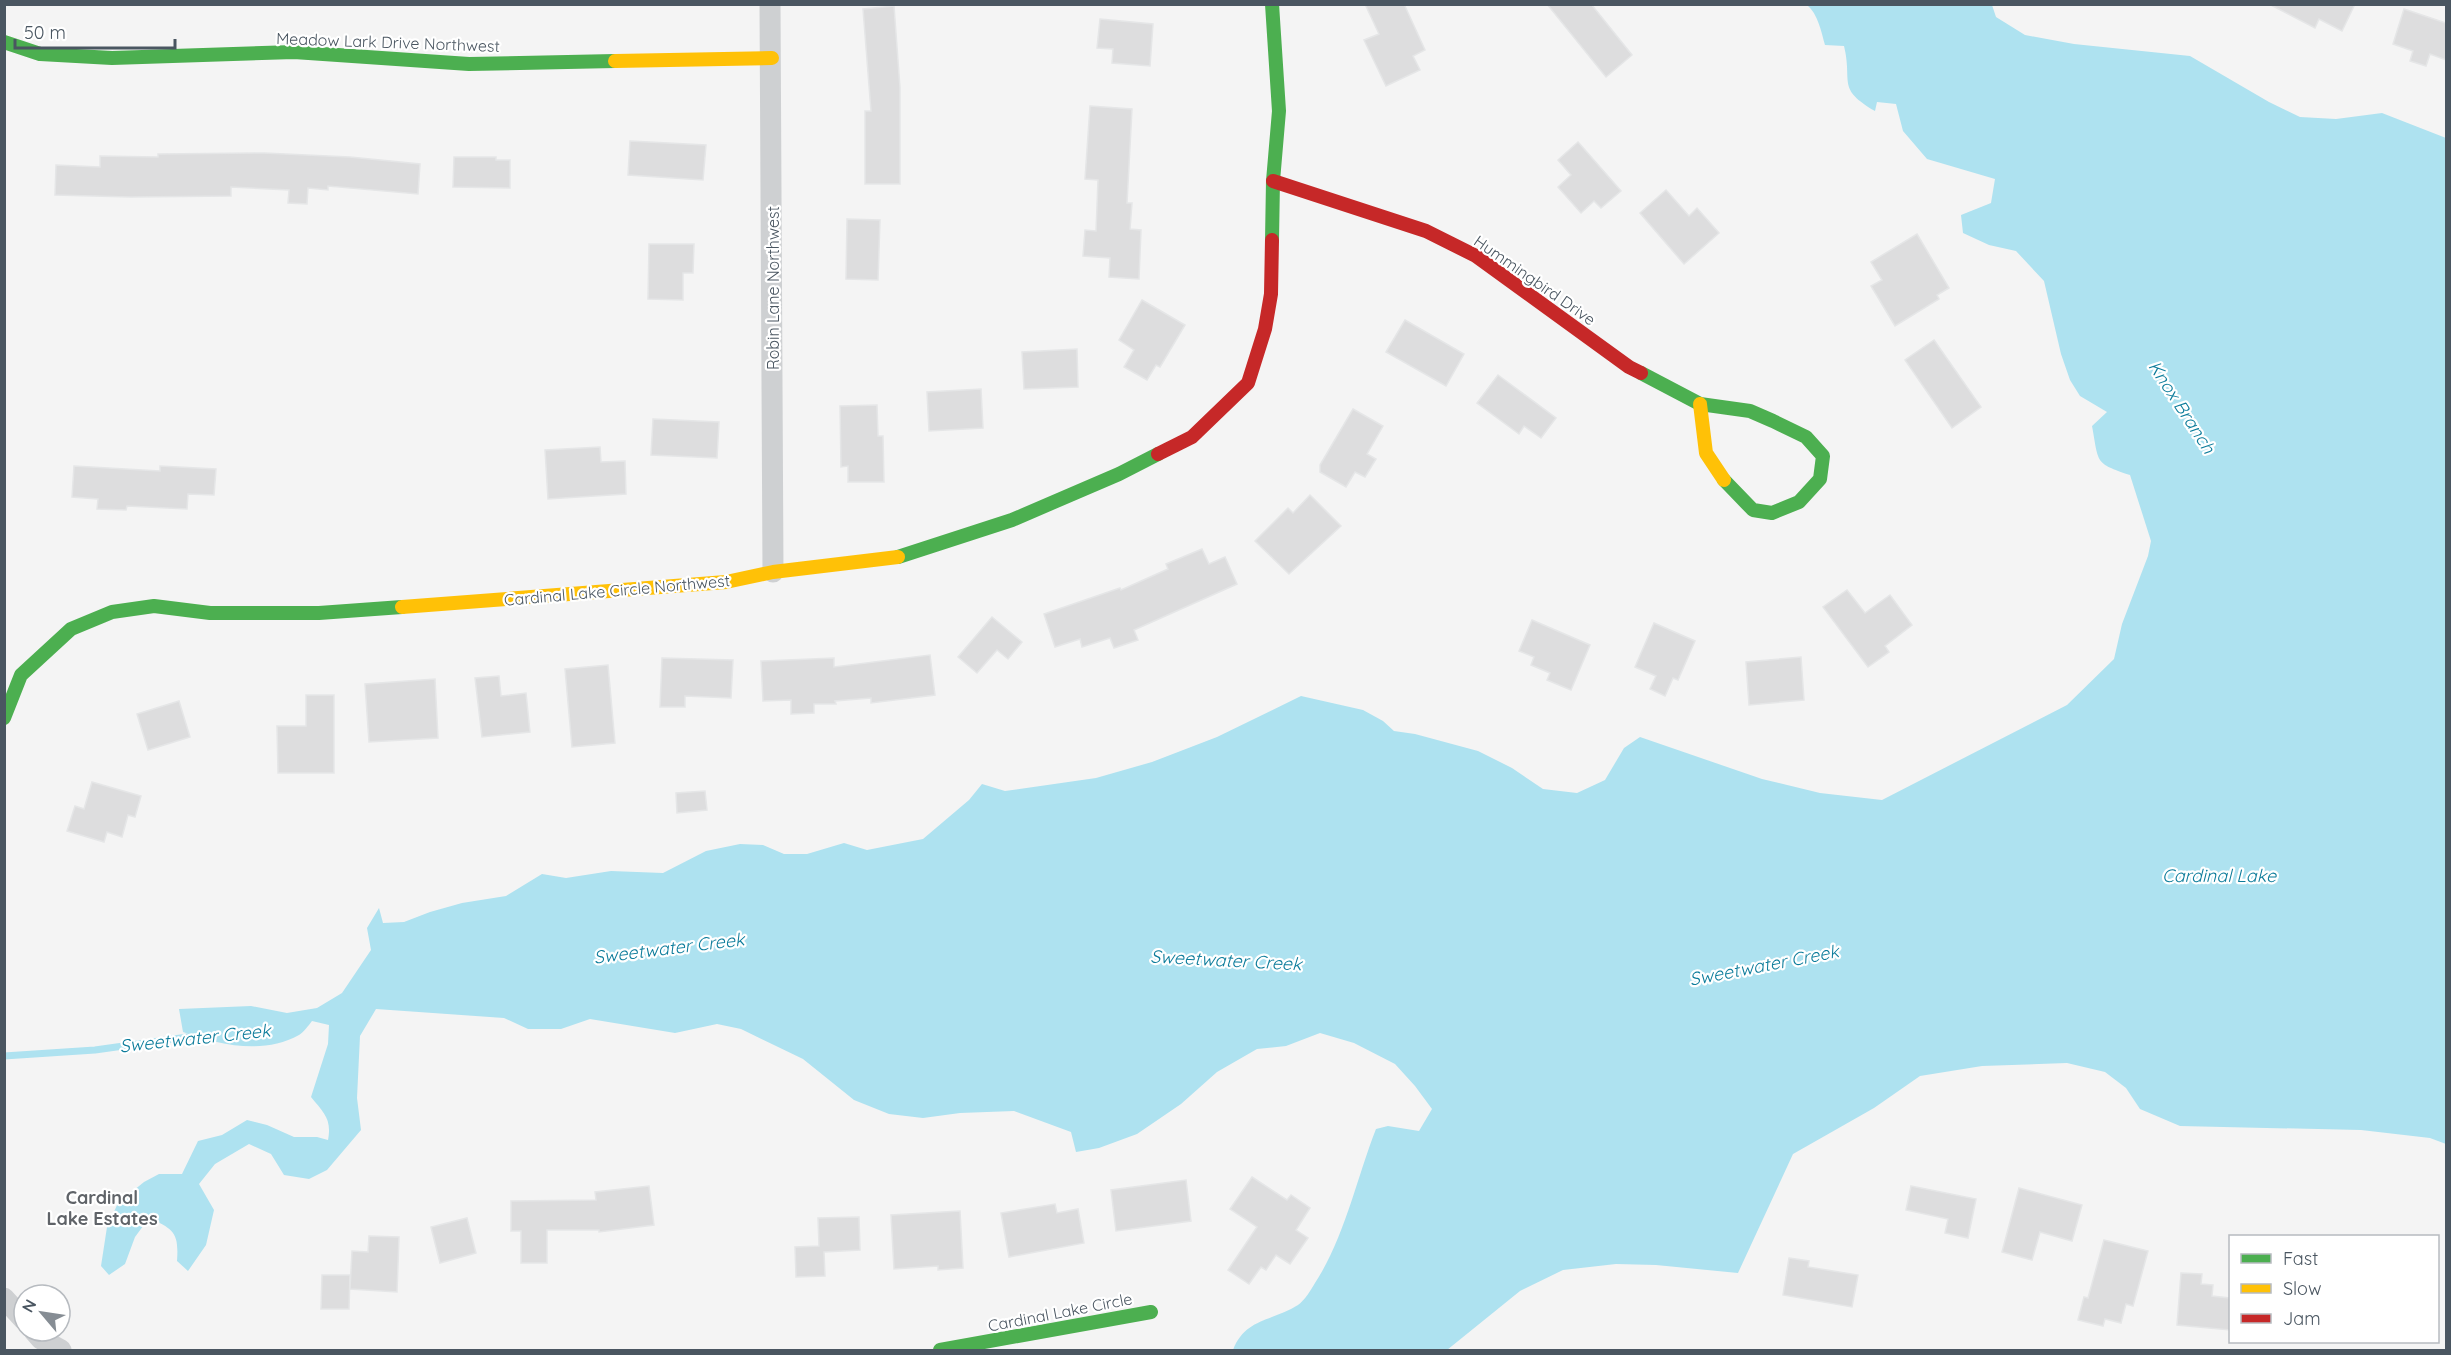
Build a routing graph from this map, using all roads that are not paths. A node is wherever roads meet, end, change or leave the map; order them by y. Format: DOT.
graph roads {
  1 [pos="770,4"];
  2 [pos="1272,4"];
  3 [pos="4,42"];
  4 [pos="772,58"];
  5 [pos="1273,181"];
  6 [pos="1700,404"];
  7 [pos="773,572"];
  8 [pos="4,718"];
  9 [pos="1151,1312"];
  10 [pos="976,1348"];
  11 [pos="940,1350"];
  1 -- 4 [label="street, Robin Lane Northwest"];
  2 -- 5 [label="street, Cardinal Lake Circle Northwest"];
  3 -- 4 [label="street, Meadow Lark Drive Northwest"];
  4 -- 7 [label="street, Robin Lane Northwest"];
  5 -- 6 [label="street, Hummingbird Drive"];
  5 -- 7 [label="street, Cardinal Lake Circle Northwest"];
  6 -- 6 [label="street, Hummingbird Drive"];
  7 -- 8 [label="street, Cardinal Lake Circle Northwest"];
  9 -- 10 [label="street, Cardinal Lake Circle"];
  10 -- 11 [label="street"];
}
